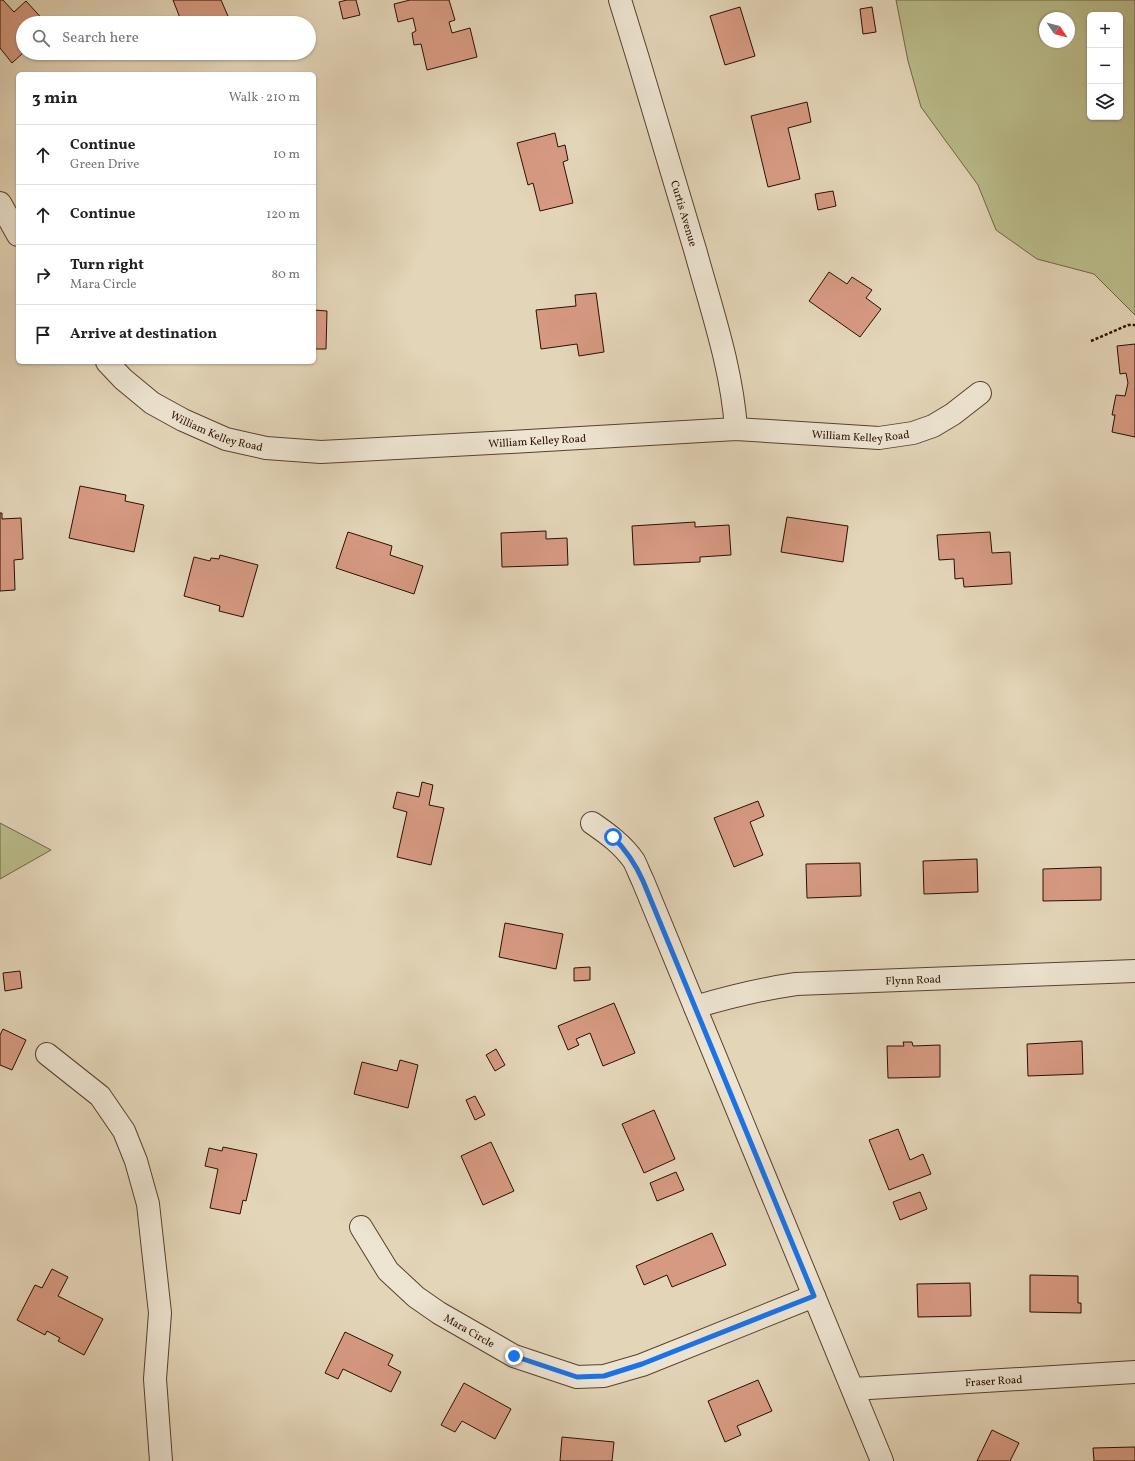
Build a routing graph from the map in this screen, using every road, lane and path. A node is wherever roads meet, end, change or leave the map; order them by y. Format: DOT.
graph roads {
  1 [pos="620,0"];
  2 [pos="0,203"];
  3 [pos="16,231"];
  4 [pos="1135,325"];
  5 [pos="1091,341"];
  6 [pos="109,364"];
  7 [pos="980,393"];
  8 [pos="736,429"];
  9 [pos="592,823"];
  10 [pos="1135,971"];
  11 [pos="695,1007"];
  12 [pos="47,1054"];
  13 [pos="362,1227"];
  14 [pos="814,1296"];
  15 [pos="1135,1372"];
  16 [pos="852,1389"];
  17 [pos="161,1461"];
  18 [pos="882,1461"];
  1 -- 8 [label="street, Curtis Avenue"];
  2 -- 3 [label="street"];
  4 -- 5 [label="path"];
  6 -- 8 [label="street, William Kelley Road"];
  7 -- 8 [label="street, William Kelley Road"];
  9 -- 11 [label="street"];
  10 -- 11 [label="street, Flynn Road"];
  11 -- 14 [label="street"];
  12 -- 17 [label="street"];
  13 -- 14 [label="street, Mara Circle"];
  14 -- 16 [label="street"];
  15 -- 16 [label="street, Fraser Road"];
  16 -- 18 [label="street"];
}
